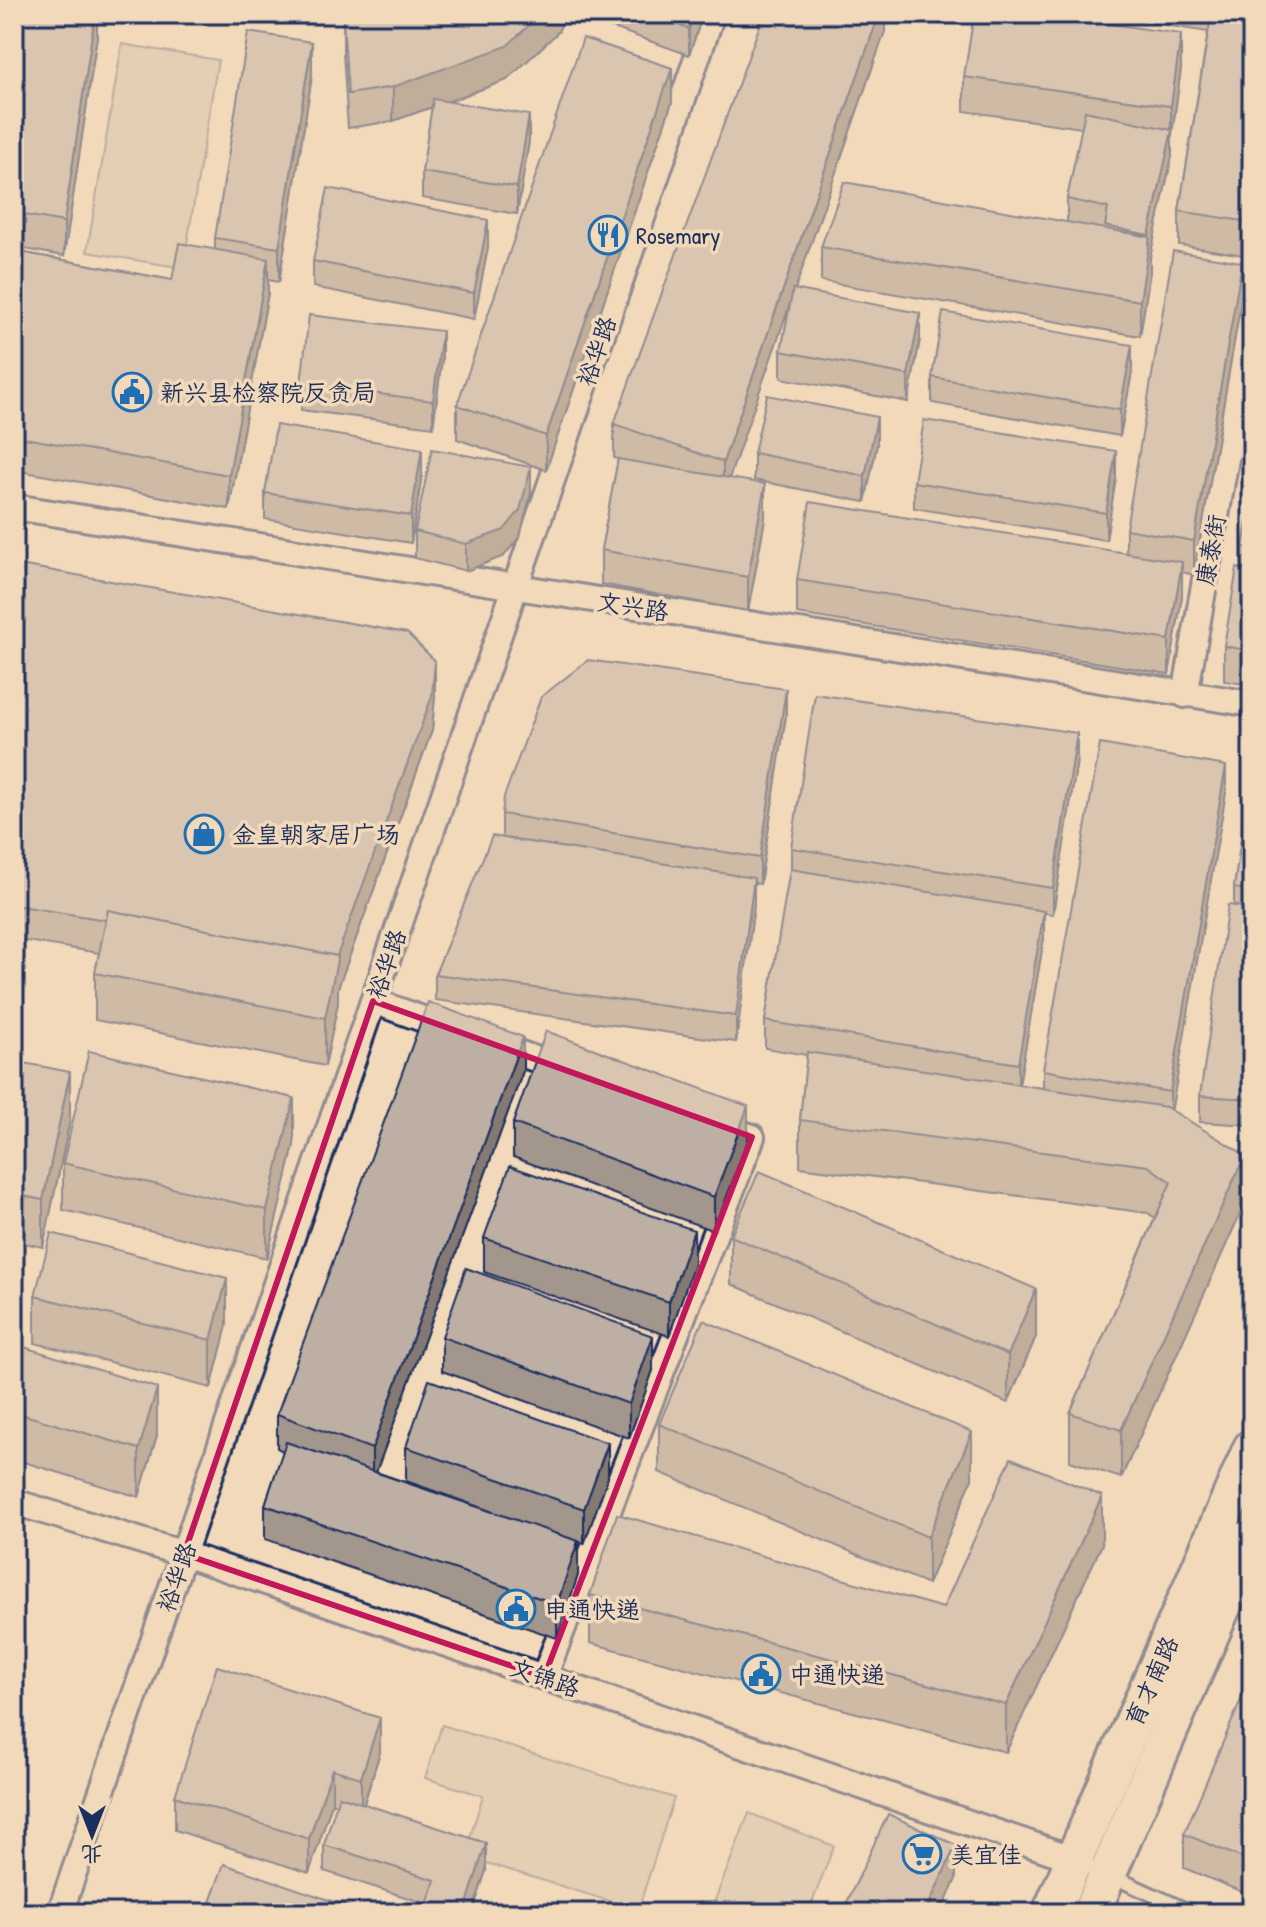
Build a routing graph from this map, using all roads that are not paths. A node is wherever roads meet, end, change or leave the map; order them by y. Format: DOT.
graph roads {
  1 [pos="712,14"];
  2 [pos="1252,309"];
  3 [pos="14,507"];
  4 [pos="515,587"];
  5 [pos="1185,695"];
  6 [pos="1252,704"];
  7 [pos="373,1001"];
  8 [pos="592,1079"];
  9 [pos="693,1116"];
  10 [pos="1252,1448"];
  11 [pos="14,1502"];
  12 [pos="1250,1549"];
  13 [pos="184,1554"];
  14 [pos="544,1677"];
  15 [pos="1074,1859"];
  16 [pos="1108,1874"];
  17 [pos="60,1913"];
  18 [pos="1051,1913"];
  19 [pos="1091,1913"];
  20 [pos="1193,1913"];
  1 -- 4 [label="street, 裕华路"];
  2 -- 5 [label="street, 康泰街"];
  3 -- 4 [label="street, 文兴路"];
  4 -- 5 [label="street, 文兴路"];
  4 -- 7 [label="street, 裕华路"];
  5 -- 6 [label="street, 文兴路"];
  7 -- 8 [label="street"];
  7 -- 13 [label="street, 裕华路"];
  9 -- 14 [label="street"];
  10 -- 15 [label="street, 育才南路"];
  11 -- 13 [label="street, 文锦路"];
  12 -- 16 [label="street, 育才南路"];
  13 -- 14 [label="street, 文锦路"];
  13 -- 17 [label="street, 裕华路"];
  14 -- 15 [label="street, 文锦路"];
  15 -- 16 [label="lane"];
  15 -- 18 [label="street, 育才南路"];
  16 -- 19 [label="street, 育才南路"];
  16 -- 20 [label="lane"];
}
